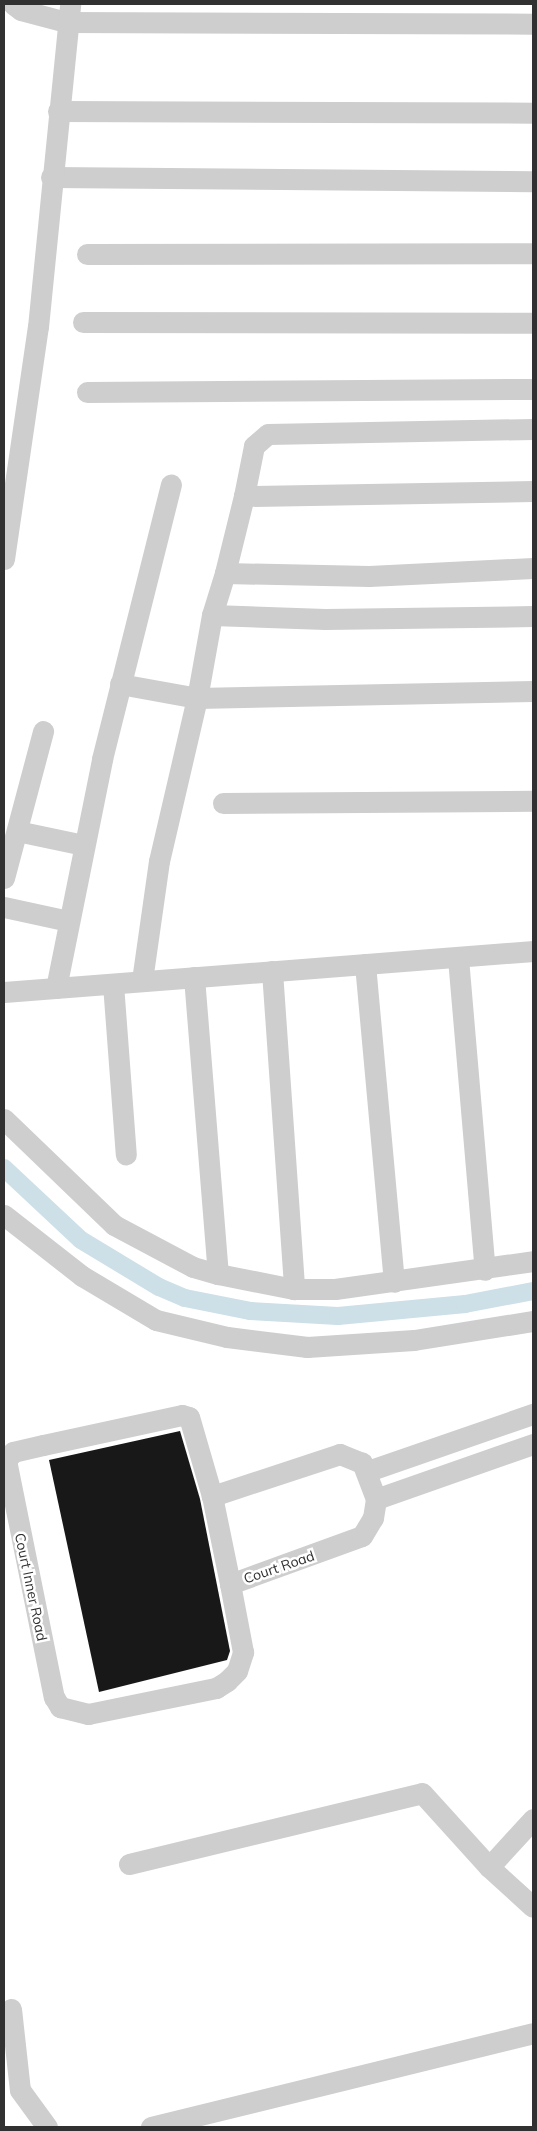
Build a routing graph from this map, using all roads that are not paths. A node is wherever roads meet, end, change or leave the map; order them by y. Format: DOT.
graph roads {
  1 [pos="13,4"];
  2 [pos="68,13"];
  3 [pos="533,24"];
  4 [pos="58,111"];
  5 [pos="533,113"];
  6 [pos="51,177"];
  7 [pos="533,181"];
  8 [pos="533,253"];
  9 [pos="87,254"];
  10 [pos="83,322"];
  11 [pos="533,323"];
  12 [pos="533,389"];
  13 [pos="87,392"];
  14 [pos="533,429"];
  15 [pos="171,485"];
  16 [pos="533,491"];
  17 [pos="244,496"];
  18 [pos="4,559"];
  19 [pos="533,568"];
  20 [pos="224,573"];
  21 [pos="212,615"];
  22 [pos="533,616"];
  23 [pos="120,684"];
  24 [pos="533,691"];
  25 [pos="197,698"];
  26 [pos="43,732"];
  27 [pos="533,801"];
  28 [pos="223,803"];
  29 [pos="17,830"];
  30 [pos="84,845"];
  31 [pos="4,878"];
  32 [pos="4,907"];
  33 [pos="69,921"];
  34 [pos="533,951"];
  35 [pos="458,958"];
  36 [pos="365,964"];
  37 [pos="272,971"];
  38 [pos="194,977"];
  39 [pos="142,982"];
  40 [pos="113,984"];
  41 [pos="56,988"];
  42 [pos="4,992"];
  43 [pos="4,1119"];
  44 [pos="126,1155"];
  45 [pos="4,1215"];
  46 [pos="533,1261"];
  47 [pos="485,1270"];
  48 [pos="218,1274"];
  49 [pos="394,1282"];
  50 [pos="294,1289"];
  51 [pos="533,1321"];
  52 [pos="533,1414"];
  53 [pos="533,1444"];
  54 [pos="368,1471"];
  55 [pos="212,1496"];
  56 [pos="376,1499"];
  57 [pos="230,1584"];
  58 [pos="533,1819"];
  59 [pos="130,1864"];
  60 [pos="489,1867"];
  61 [pos="533,1907"];
  62 [pos="11,2009"];
  63 [pos="533,2033"];
  64 [pos="47,2127"];
  65 [pos="152,2127"];
  1 -- 2 [label="street"];
  2 -- 3 [label="street"];
  2 -- 4 [label="street"];
  4 -- 5 [label="street"];
  4 -- 6 [label="street"];
  6 -- 7 [label="street"];
  6 -- 18 [label="street"];
  8 -- 9 [label="street"];
  10 -- 11 [label="street"];
  12 -- 13 [label="street"];
  14 -- 17 [label="street"];
  15 -- 23 [label="street"];
  16 -- 17 [label="street"];
  17 -- 20 [label="street"];
  19 -- 20 [label="street"];
  20 -- 21 [label="street"];
  21 -- 22 [label="street"];
  21 -- 25 [label="street"];
  23 -- 25 [label="street"];
  23 -- 30 [label="street"];
  24 -- 25 [label="street"];
  25 -- 39 [label="street"];
  26 -- 29 [label="street"];
  27 -- 28 [label="street"];
  29 -- 30 [label="street"];
  29 -- 31 [label="street"];
  30 -- 33 [label="street"];
  32 -- 33 [label="street"];
  33 -- 41 [label="street"];
  34 -- 35 [label="street"];
  35 -- 36 [label="street"];
  35 -- 47 [label="street"];
  36 -- 37 [label="street"];
  36 -- 49 [label="street"];
  37 -- 38 [label="street"];
  37 -- 50 [label="street"];
  38 -- 39 [label="street"];
  38 -- 48 [label="street"];
  39 -- 40 [label="street"];
  40 -- 41 [label="street"];
  40 -- 44 [label="street"];
  41 -- 42 [label="street"];
  43 -- 48 [label="street"];
  45 -- 51 [label="street"];
  46 -- 47 [label="street"];
  47 -- 49 [label="street"];
  48 -- 50 [label="street"];
  49 -- 50 [label="street"];
  52 -- 54 [label="street"];
  53 -- 56 [label="street"];
  54 -- 55 [label="street"];
  54 -- 56 [label="street"];
  55 -- 57 [label="street, Court Road"];
  55 -- 57 [label="street, Court Inner Road"];
  56 -- 57 [label="street, Court Road"];
  58 -- 60 [label="street"];
  59 -- 60 [label="street"];
  60 -- 61 [label="street"];
  62 -- 64 [label="street"];
  63 -- 65 [label="street"];
}
